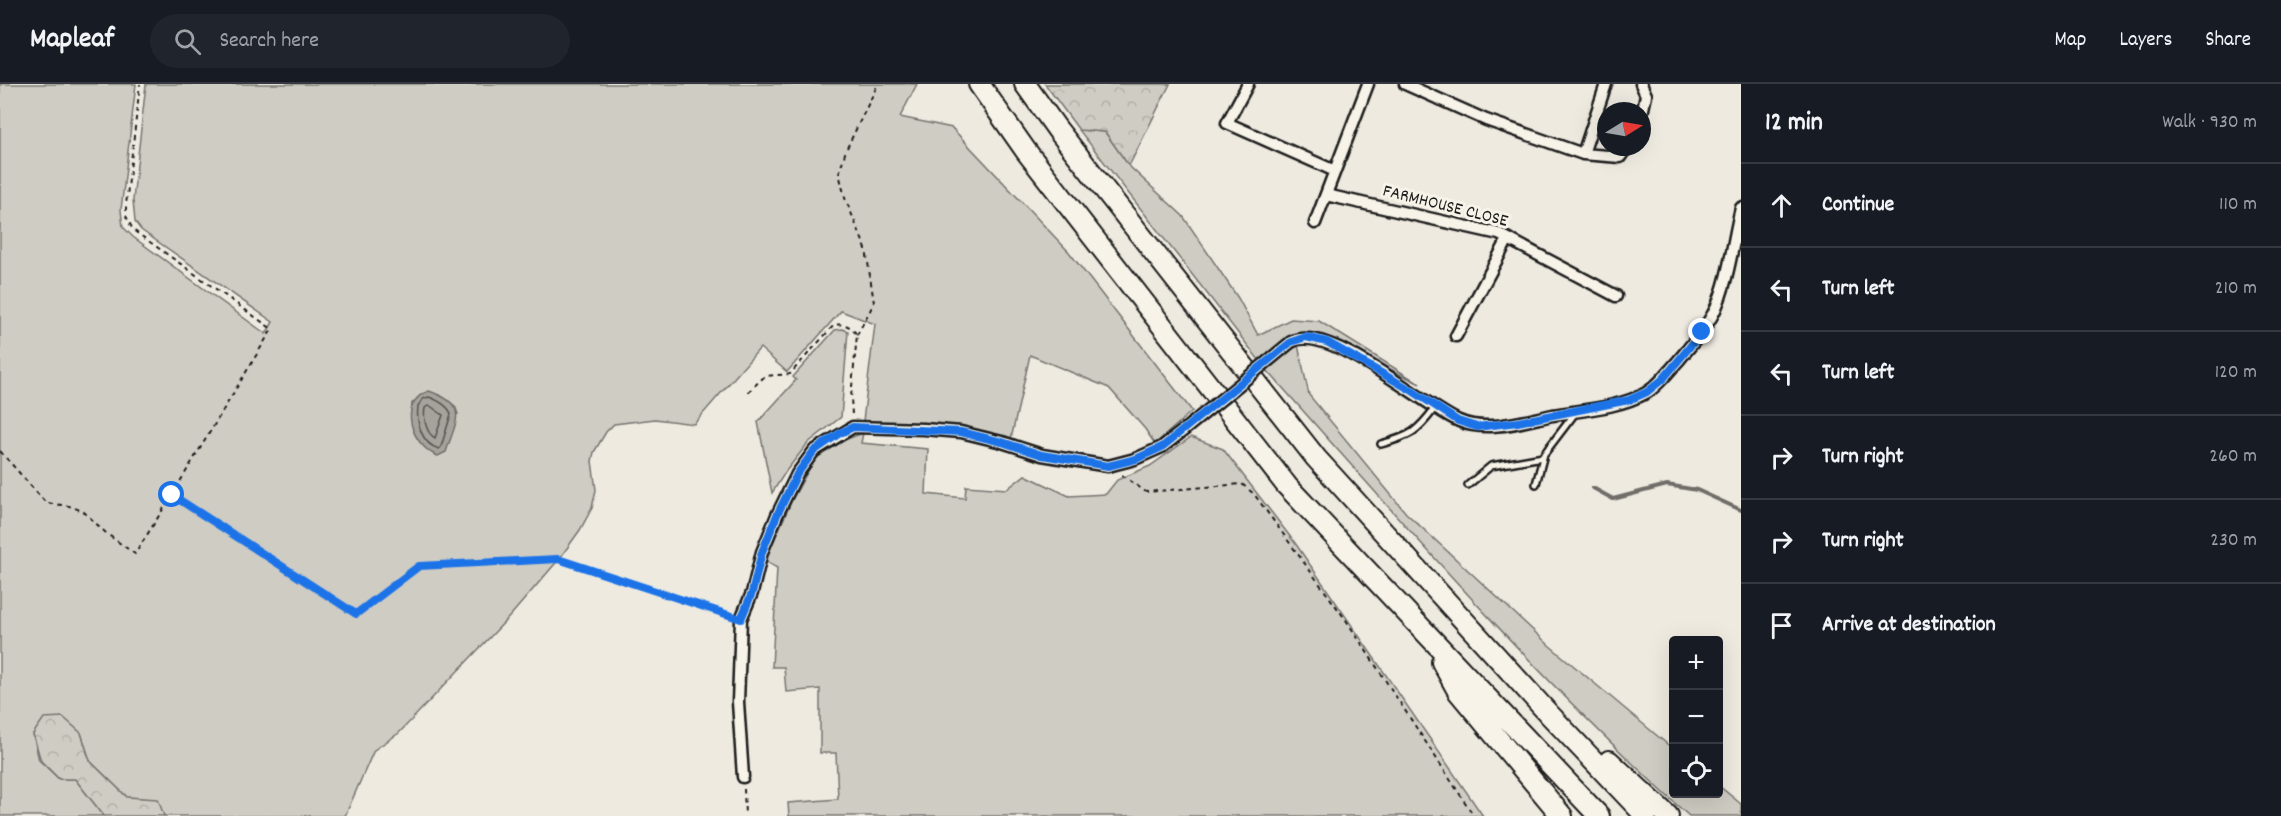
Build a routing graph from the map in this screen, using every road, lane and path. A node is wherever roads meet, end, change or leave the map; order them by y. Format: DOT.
graph roads {
  1 [pos="140,84"];
  2 [pos="878,84"];
  3 [pos="979,84"];
  4 [pos="1025,84"];
  5 [pos="1248,84"];
  6 [pos="1368,84"];
  7 [pos="1405,84"];
  8 [pos="1606,84"];
  9 [pos="1641,84"];
  10 [pos="1645,102"];
  11 [pos="1583,154"];
  12 [pos="1597,155"];
  13 [pos="1335,171"];
  14 [pos="1326,195"];
  15 [pos="1741,208"];
  16 [pos="1315,223"];
  17 [pos="1508,239"];
  18 [pos="1616,297"];
  19 [pos="857,335"];
  20 [pos="1456,336"];
  21 [pos="748,392"];
  22 [pos="1436,407"];
  23 [pos="1577,411"];
  24 [pos="853,427"];
  25 [pos="1381,444"];
  26 [pos="0,451"];
  27 [pos="1543,457"];
  28 [pos="1108,466"];
  29 [pos="1536,484"];
  30 [pos="1468,485"];
  31 [pos="172,495"];
  32 [pos="741,619"];
  33 [pos="1429,638"];
  34 [pos="1548,713"];
  35 [pos="743,777"];
  36 [pos="745,816"];
  37 [pos="1474,816"];
  38 [pos="1562,816"];
  39 [pos="1599,816"];
  40 [pos="1646,816"];
  41 [pos="1668,816"];
  1 -- 31 [label="path"];
  2 -- 19 [label="path"];
  3 -- 33 [label="highway"];
  4 -- 34 [label="highway"];
  5 -- 13 [label="street"];
  6 -- 13 [label="street"];
  7 -- 11 [label="street"];
  8 -- 11 [label="street"];
  9 -- 10 [label="street"];
  11 -- 12 [label="street"];
  13 -- 14 [label="street"];
  14 -- 16 [label="street"];
  14 -- 17 [label="street, FARMHOUSE CLOSE"];
  15 -- 23 [label="street"];
  17 -- 18 [label="street, FARMHOUSE CLOSE"];
  17 -- 20 [label="street"];
  19 -- 21 [label="path"];
  19 -- 24 [label="path"];
  22 -- 23 [label="street"];
  22 -- 25 [label="lane"];
  22 -- 28 [label="street, bridge"];
  23 -- 27 [label="lane"];
  24 -- 28 [label="street"];
  24 -- 32 [label="street"];
  26 -- 31 [label="path"];
  27 -- 29 [label="lane"];
  27 -- 30 [label="lane"];
  28 -- 37 [label="path"];
  31 -- 32 [label="path"];
  32 -- 35 [label="street"];
  33 -- 38 [label="highway"];
  33 -- 39 [label="highway"];
  34 -- 40 [label="highway"];
  34 -- 41 [label="highway"];
  35 -- 36 [label="path"];
}
